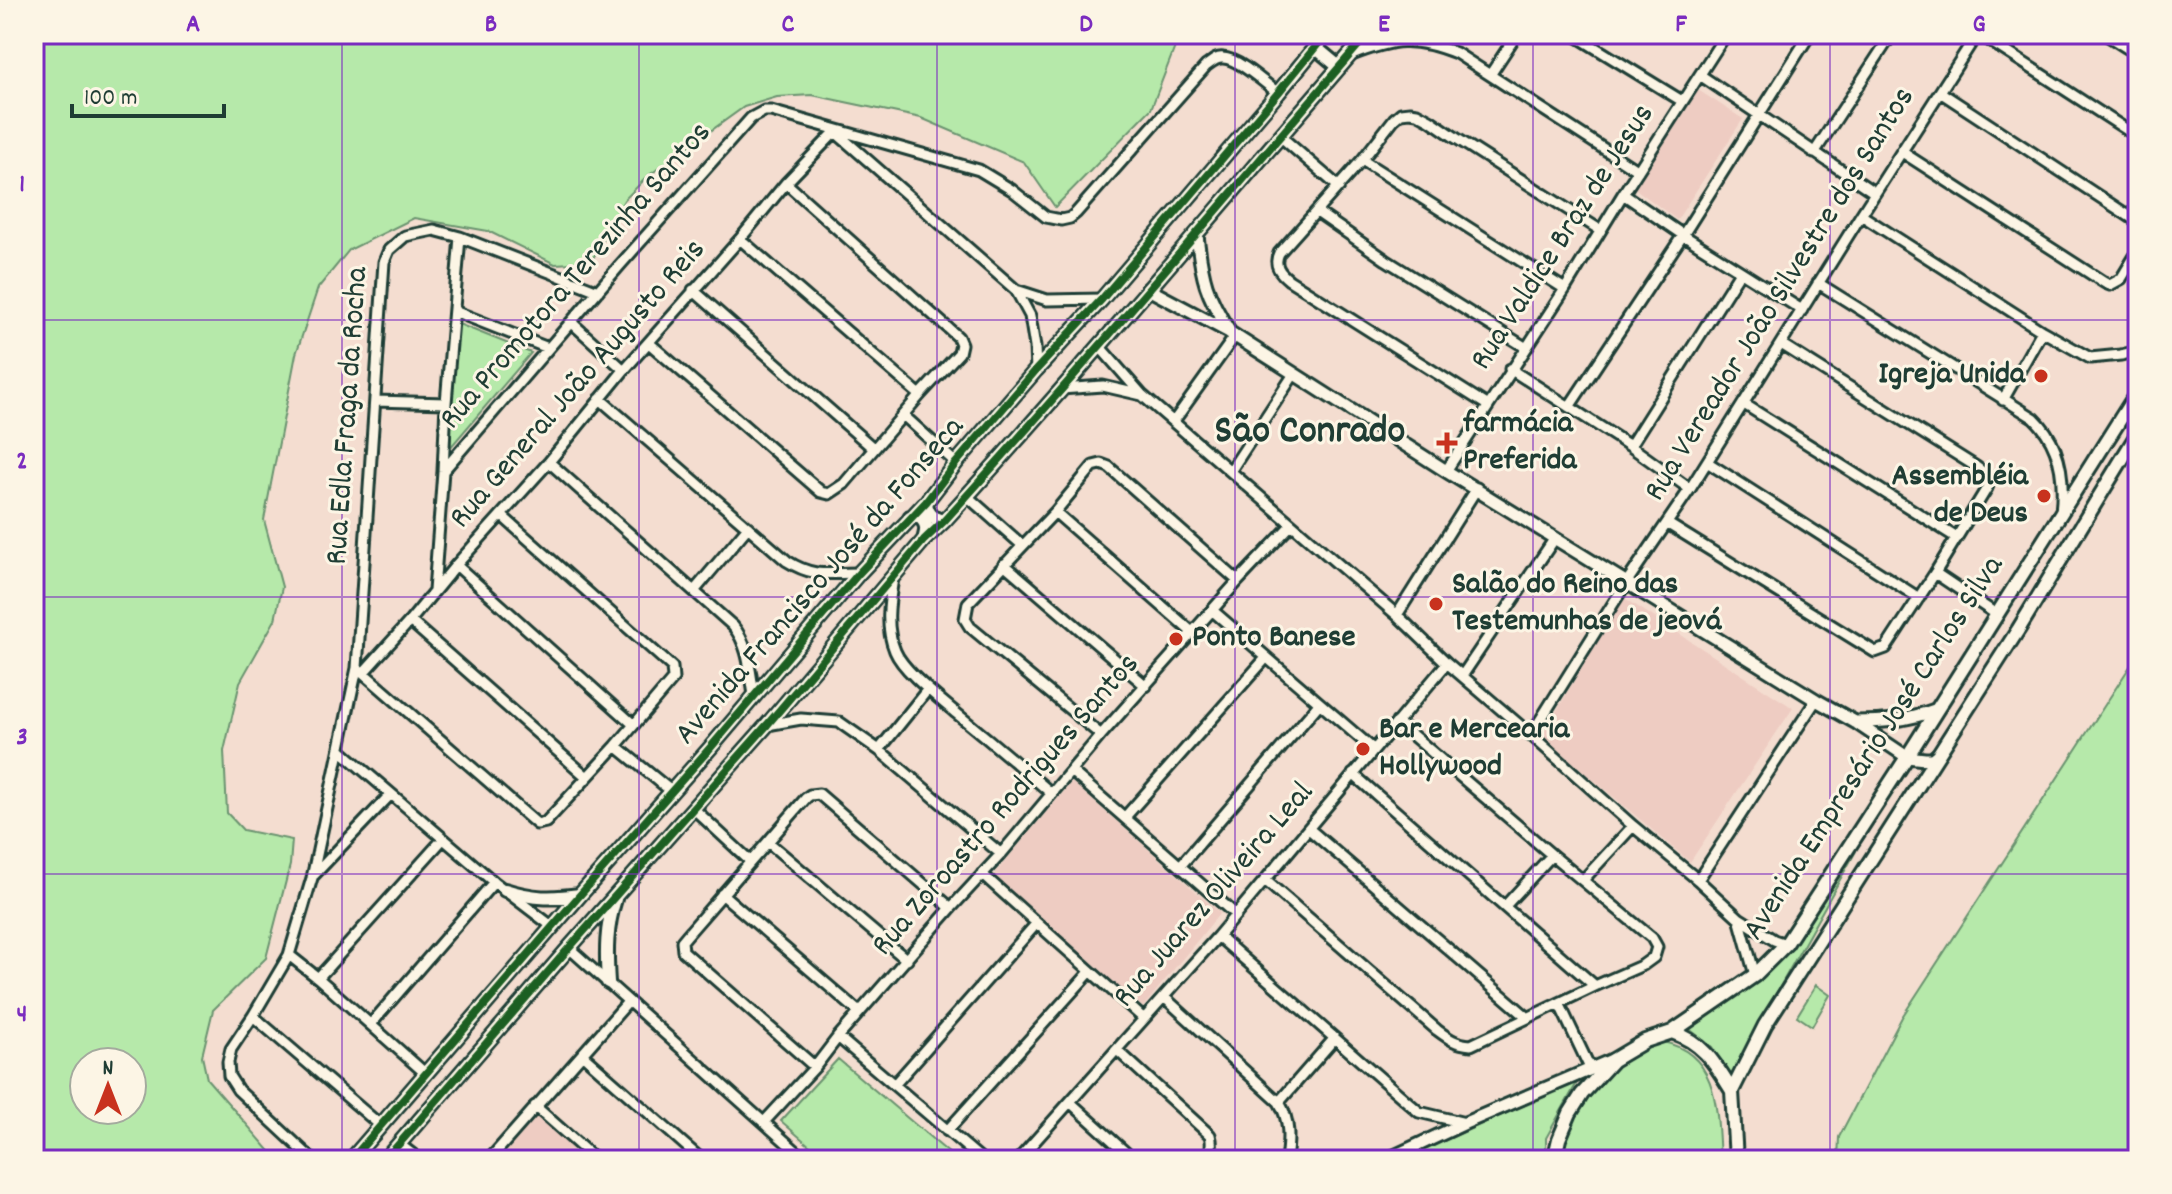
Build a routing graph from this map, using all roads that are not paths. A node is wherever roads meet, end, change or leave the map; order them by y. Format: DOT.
graph roads {
  1 [pos="1326,34"];
  2 [pos="1368,34"];
  3 [pos="1517,34"];
  4 [pos="1573,34"];
  5 [pos="1810,34"];
  6 [pos="1892,34"];
  7 [pos="1978,34"];
  8 [pos="2105,34"];
  9 [pos="1722,35"];
  10 [pos="1315,47"];
  11 [pos="2138,55"];
  12 [pos="1349,56"];
  13 [pos="1339,67"];
  14 [pos="1490,75"];
  15 [pos="1700,75"];
  16 [pos="1940,92"];
  17 [pos="1278,93"];
  18 [pos="1682,101"];
  19 [pos="1759,115"];
  20 [pos="832,130"];
  21 [pos="1280,136"];
  22 [pos="2138,137"];
  23 [pos="1902,152"];
  24 [pos="1814,153"];
  25 [pos="1362,160"];
  26 [pos="1638,171"];
  27 [pos="786,183"];
  28 [pos="1339,187"];
  29 [pos="1875,193"];
  30 [pos="1623,194"];
  31 [pos="1317,212"];
  32 [pos="1861,215"];
  33 [pos="2138,222"];
  34 [pos="1600,230"];
  35 [pos="1197,235"];
  36 [pos="1683,235"];
  37 [pos="460,237"];
  38 [pos="740,239"];
  39 [pos="2138,251"];
  40 [pos="1740,272"];
  41 [pos="1818,283"];
  42 [pos="1148,289"];
  43 [pos="1565,289"];
  44 [pos="693,290"];
  45 [pos="1016,290"];
  46 [pos="598,291"];
  47 [pos="1102,299"];
  48 [pos="1802,310"];
  49 [pos="454,311"];
  50 [pos="571,322"];
  51 [pos="2042,331"];
  52 [pos="1232,334"];
  53 [pos="649,343"];
  54 [pos="1781,344"];
  55 [pos="1100,347"];
  56 [pos="1525,347"];
  57 [pos="548,348"];
  58 [pos="2138,351"];
  59 [pos="1510,369"];
  60 [pos="624,370"];
  61 [pos="1036,370"];
  62 [pos="1294,374"];
  63 [pos="1061,389"];
  64 [pos="2138,391"];
  65 [pos="920,395"];
  66 [pos="1142,395"];
  67 [pos="600,399"];
  68 [pos="2003,400"];
  69 [pos="375,401"];
  70 [pos="446,403"];
  71 [pos="1744,404"];
  72 [pos="1487,405"];
  73 [pos="1569,407"];
  74 [pos="903,415"];
  75 [pos="1174,421"];
  76 [pos="2138,433"];
  77 [pos="1630,446"];
  78 [pos="873,448"];
  79 [pos="549,462"];
  80 [pos="1707,462"];
  81 [pos="956,463"];
  82 [pos="1231,470"];
  83 [pos="443,471"];
  84 [pos="1446,471"];
  85 [pos="1477,488"];
  86 [pos="1690,489"];
  87 [pos="967,496"];
  88 [pos="926,502"];
  89 [pos="1055,512"];
  90 [pos="2061,514"];
  91 [pos="501,515"];
  92 [pos="910,517"];
  93 [pos="944,521"];
  94 [pos="1668,524"];
  95 [pos="1291,525"];
  96 [pos="748,527"];
  97 [pos="1555,538"];
  98 [pos="1957,538"];
  99 [pos="924,540"];
  100 [pos="1022,545"];
  101 [pos="1004,564"];
  102 [pos="456,565"];
  103 [pos="859,573"];
  104 [pos="1935,573"];
  105 [pos="893,578"];
  106 [pos="1238,581"];
  107 [pos="1626,583"];
  108 [pos="695,590"];
  109 [pos="434,591"];
  110 [pos="1919,598"];
  111 [pos="1213,611"];
  112 [pos="1996,614"];
  113 [pos="1397,615"];
  114 [pos="410,621"];
  115 [pos="1193,633"];
  116 [pos="1266,658"];
  117 [pos="1447,663"];
  118 [pos="360,670"];
  119 [pos="1462,676"];
  120 [pos="1146,686"];
  121 [pos="928,689"];
  122 [pos="754,695"];
  123 [pos="1816,700"];
  124 [pos="1319,704"];
  125 [pos="1935,710"];
  126 [pos="1397,722"];
  127 [pos="1855,722"];
  128 [pos="634,725"];
  129 [pos="767,725"];
  130 [pos="1101,735"];
  131 [pos="1531,735"];
  132 [pos="616,746"];
  133 [pos="340,750"];
  134 [pos="879,750"];
  135 [pos="1374,750"];
  136 [pos="1937,755"];
  137 [pos="1907,757"];
  138 [pos="1071,771"];
  139 [pos="1353,774"];
  140 [pos="587,777"];
  141 [pos="671,791"];
  142 [pos="1051,793"];
  143 [pos="391,794"];
  144 [pos="694,809"];
  145 [pos="1125,817"];
  146 [pos="1633,826"];
  147 [pos="1309,829"];
  148 [pos="634,835"];
  149 [pos="443,839"];
  150 [pos="768,842"];
  151 [pos="616,854"];
  152 [pos="1001,854"];
  153 [pos="1552,855"];
  154 [pos="650,857"];
  155 [pos="750,861"];
  156 [pos="1181,865"];
  157 [pos="636,872"];
  158 [pos="982,874"];
  159 [pos="312,878"];
  160 [pos="1583,880"];
  161 [pos="1698,880"];
  162 [pos="1266,881"];
  163 [pos="494,882"];
  164 [pos="505,890"];
  165 [pos="616,894"];
  166 [pos="722,894"];
  167 [pos="580,895"];
  168 [pos="1505,906"];
  169 [pos="951,908"];
  170 [pos="1236,915"];
  171 [pos="1739,918"];
  172 [pos="1037,923"];
  173 [pos="553,927"];
  174 [pos="1218,936"];
  175 [pos="1786,944"];
  176 [pos="569,948"];
  177 [pos="289,955"];
  178 [pos="907,960"];
  179 [pos="1090,972"];
  180 [pos="1755,975"];
  181 [pos="318,978"];
  182 [pos="608,982"];
  183 [pos="1595,986"];
  184 [pos="1164,997"];
  185 [pos="628,1002"];
  186 [pos="1559,1003"];
  187 [pos="859,1012"];
  188 [pos="253,1016"];
  189 [pos="1527,1017"];
  190 [pos="1143,1018"];
  191 [pos="371,1024"];
  192 [pos="1672,1032"];
  193 [pos="838,1037"];
  194 [pos="1334,1039"];
  195 [pos="1117,1050"];
  196 [pos="583,1055"];
  197 [pos="1613,1060"];
  198 [pos="815,1067"];
  199 [pos="1590,1068"];
  200 [pos="425,1073"];
  201 [pos="894,1085"];
  202 [pos="1732,1091"];
  203 [pos="1070,1102"];
  204 [pos="1279,1102"];
  205 [pos="535,1106"];
  206 [pos="764,1122"];
  207 [pos="1465,1123"];
  208 [pos="380,1125"];
  209 [pos="947,1131"];
  210 [pos="399,1144"];
  211 [pos="794,1150"];
  212 [pos="1025,1158"];
  213 [pos="313,1160"];
  214 [pos="351,1160"];
  215 [pos="385,1160"];
  216 [pos="420,1160"];
  217 [pos="489,1160"];
  218 [pos="596,1160"];
  219 [pos="702,1160"];
  220 [pos="786,1160"];
  221 [pos="806,1160"];
  222 [pos="982,1160"];
  223 [pos="1134,1160"];
  224 [pos="1200,1160"];
  225 [pos="1286,1160"];
  226 [pos="1386,1160"];
  227 [pos="1554,1160"];
  228 [pos="1736,1160"];
  1 -- 10 [label="main road, Avenida Francisco José da Fonseca"];
  2 -- 12 [label="main road, Avenida Francisco José da Fonseca"];
  3 -- 14 [label="street"];
  4 -- 18 [label="street"];
  5 -- 19 [label="street"];
  6 -- 24 [label="street"];
  7 -- 16 [label="street, Rua Vereador João Silvestre dos Santos"];
  7 -- 22 [label="street"];
  8 -- 11 [label="street"];
  9 -- 15 [label="street, Rua Valdice Braz de Jesus"];
  10 -- 13 [label="main road"];
  10 -- 17 [label="main road, Avenida Francisco José da Fonseca"];
  12 -- 13 [label="main road, Avenida Francisco José da Fonseca"];
  12 -- 14 [label="street"];
  13 -- 21 [label="main road, Avenida Francisco José da Fonseca"];
  14 -- 26 [label="street"];
  15 -- 18 [label="street, Rua Valdice Braz de Jesus"];
  15 -- 19 [label="street"];
  16 -- 23 [label="street, Rua Vereador João Silvestre dos Santos"];
  16 -- 33 [label="street"];
  17 -- 20 [label="street"];
  17 -- 47 [label="main road, Avenida Francisco José da Fonseca"];
  18 -- 26 [label="street, Rua Valdice Braz de Jesus"];
  19 -- 24 [label="street"];
  19 -- 36 [label="street"];
  20 -- 27 [label="street, Rua General João Augusto Reis"];
  20 -- 45 [label="street"];
  20 -- 46 [label="street, Rua Promotora Terezinha Santos"];
  21 -- 28 [label="street"];
  21 -- 35 [label="main road, Avenida Francisco José da Fonseca"];
  23 -- 29 [label="street, Rua Vereador João Silvestre dos Santos"];
  23 -- 39 [label="street"];
  24 -- 29 [label="street"];
  25 -- 28 [label="street"];
  25 -- 34 [label="street"];
  25 -- 43 [label="street"];
  26 -- 30 [label="street, Rua Valdice Braz de Jesus"];
  27 -- 38 [label="street, Rua General João Augusto Reis"];
  27 -- 65 [label="street"];
  28 -- 31 [label="street"];
  29 -- 32 [label="street, Rua Vereador João Silvestre dos Santos"];
  30 -- 34 [label="street, Rua Valdice Braz de Jesus"];
  30 -- 36 [label="street"];
  31 -- 56 [label="street"];
  31 -- 72 [label="street"];
  32 -- 41 [label="street, Rua Vereador João Silvestre dos Santos"];
  32 -- 51 [label="street"];
  34 -- 43 [label="street, Rua Valdice Braz de Jesus"];
  35 -- 42 [label="main road, Avenida Francisco José da Fonseca"];
  35 -- 52 [label="street"];
  36 -- 40 [label="street"];
  36 -- 73 [label="street"];
  37 -- 46 [label="street, Rua Edla Fraga da Rocha"];
  37 -- 49 [label="street"];
  37 -- 69 [label="street, Rua Edla Fraga da Rocha"];
  38 -- 44 [label="street, Rua General João Augusto Reis"];
  38 -- 65 [label="street"];
  40 -- 48 [label="street"];
  40 -- 77 [label="street"];
  41 -- 48 [label="street, Rua Vereador João Silvestre dos Santos"];
  41 -- 68 [label="street"];
  42 -- 52 [label="street"];
  42 -- 55 [label="main road, Avenida Francisco José da Fonseca"];
  43 -- 56 [label="street, Rua Valdice Braz de Jesus"];
  44 -- 53 [label="street, Rua General João Augusto Reis"];
  44 -- 78 [label="street"];
  45 -- 47 [label="street"];
  45 -- 61 [label="street"];
  46 -- 50 [label="street, Rua Promotora Terezinha Santos"];
  47 -- 61 [label="main road, Avenida Francisco José da Fonseca"];
  48 -- 54 [label="street, Rua Vereador João Silvestre dos Santos"];
  49 -- 57 [label="street"];
  49 -- 70 [label="street"];
  50 -- 57 [label="street, Rua Promotora Terezinha Santos"];
  50 -- 60 [label="street"];
  51 -- 58 [label="street"];
  51 -- 68 [label="street"];
  52 -- 62 [label="street"];
  52 -- 75 [label="street"];
  53 -- 60 [label="street, Rua General João Augusto Reis"];
  53 -- 78 [label="street"];
  54 -- 71 [label="street, Rua Vereador João Silvestre dos Santos"];
  54 -- 98 [label="street"];
  55 -- 63 [label="main road, Avenida Francisco José da Fonseca"];
  55 -- 66 [label="street"];
  56 -- 59 [label="street, Rua Valdice Braz de Jesus"];
  57 -- 83 [label="street, Rua Promotora Terezinha Santos"];
  59 -- 72 [label="street, Rua Valdice Braz de Jesus"];
  59 -- 73 [label="street"];
  60 -- 67 [label="street, Rua General João Augusto Reis"];
  61 -- 81 [label="main road, Avenida Francisco José da Fonseca"];
  62 -- 82 [label="street"];
  62 -- 84 [label="street"];
  63 -- 66 [label="street"];
  63 -- 87 [label="main road, Avenida Francisco José da Fonseca"];
  64 -- 90 [label="main road, Avenida Empresário José Carlos Silva"];
  65 -- 74 [label="street"];
  66 -- 75 [label="street"];
  67 -- 79 [label="street, Rua General João Augusto Reis"];
  67 -- 96 [label="street"];
  68 -- 90 [label="street"];
  69 -- 70 [label="street"];
  69 -- 118 [label="street, Rua Edla Fraga da Rocha"];
  70 -- 83 [label="street"];
  71 -- 80 [label="street, Rua Vereador João Silvestre dos Santos"];
  71 -- 98 [label="street"];
  72 -- 84 [label="street, Rua Valdice Braz de Jesus"];
  73 -- 77 [label="street"];
  74 -- 78 [label="street"];
  74 -- 81 [label="street"];
  75 -- 82 [label="street"];
  76 -- 136 [label="main road, Avenida Empresário José Carlos Silva"];
  77 -- 86 [label="street"];
  79 -- 91 [label="street, Rua General João Augusto Reis"];
  79 -- 108 [label="street"];
  80 -- 86 [label="street, Rua Vereador João Silvestre dos Santos"];
  80 -- 110 [label="street"];
  81 -- 88 [label="main road, Avenida Francisco José da Fonseca"];
  82 -- 95 [label="street"];
  83 -- 109 [label="street"];
  84 -- 85 [label="street"];
  85 -- 97 [label="street"];
  85 -- 113 [label="street"];
  86 -- 94 [label="street, Rua Vereador João Silvestre dos Santos"];
  87 -- 93 [label="main road, Avenida Francisco José da Fonseca"];
  87 -- 100 [label="street"];
  88 -- 92 [label="main road, Avenida Francisco José da Fonseca"];
  88 -- 93 [label="main road"];
  89 -- 100 [label="street"];
  89 -- 106 [label="street"];
  89 -- 115 [label="street"];
  90 -- 112 [label="main road, Avenida Empresário José Carlos Silva"];
  91 -- 102 [label="street, Rua General João Augusto Reis"];
  91 -- 128 [label="street"];
  92 -- 99 [label="main road"];
  92 -- 103 [label="main road, Avenida Francisco José da Fonseca"];
  93 -- 99 [label="main road, Avenida Francisco José da Fonseca"];
  94 -- 107 [label="street, Rua Vereador João Silvestre dos Santos"];
  94 -- 110 [label="street"];
  95 -- 106 [label="street, Rua Zoroastro Rodrigues Santos"];
  95 -- 113 [label="street"];
  96 -- 103 [label="street"];
  96 -- 108 [label="street"];
  97 -- 107 [label="street"];
  97 -- 119 [label="street"];
  98 -- 104 [label="street"];
  99 -- 105 [label="main road, Avenida Francisco José da Fonseca"];
  100 -- 101 [label="street"];
  101 -- 120 [label="street"];
  101 -- 130 [label="street"];
  102 -- 109 [label="street, Rua General João Augusto Reis"];
  102 -- 128 [label="street"];
  103 -- 122 [label="main road, Avenida Francisco José da Fonseca"];
  104 -- 110 [label="street"];
  104 -- 112 [label="street"];
  105 -- 121 [label="street"];
  105 -- 129 [label="main road, Avenida Francisco José da Fonseca"];
  106 -- 111 [label="street, Rua Zoroastro Rodrigues Santos"];
  107 -- 123 [label="street"];
  107 -- 131 [label="street, Rua Vereador João Silvestre dos Santos"];
  108 -- 122 [label="street"];
  109 -- 114 [label="street, Rua General João Augusto Reis"];
  111 -- 115 [label="street, Rua Zoroastro Rodrigues Santos"];
  111 -- 116 [label="street"];
  112 -- 125 [label="main road, Avenida Empresário José Carlos Silva"];
  113 -- 117 [label="street"];
  114 -- 118 [label="street, Rua General João Augusto Reis"];
  114 -- 140 [label="street"];
  115 -- 120 [label="street, Rua Zoroastro Rodrigues Santos"];
  116 -- 124 [label="street"];
  116 -- 145 [label="street"];
  117 -- 119 [label="street"];
  117 -- 126 [label="street, Rua Juarez Oliveira Leal"];
  118 -- 133 [label="street, Rua Edla Fraga da Rocha"];
  118 -- 140 [label="street"];
  119 -- 131 [label="street"];
  120 -- 130 [label="street, Rua Zoroastro Rodrigues Santos"];
  121 -- 134 [label="street"];
  121 -- 142 [label="street"];
  122 -- 141 [label="main road, Avenida Francisco José da Fonseca"];
  123 -- 127 [label="street"];
  123 -- 161 [label="street"];
  124 -- 135 [label="street"];
  124 -- 156 [label="street"];
  125 -- 127 [label="street"];
  125 -- 137 [label="main road, Avenida Empresário José Carlos Silva"];
  126 -- 135 [label="street, Rua Juarez Oliveira Leal"];
  126 -- 153 [label="street"];
  127 -- 137 [label="street"];
  128 -- 132 [label="street"];
  129 -- 134 [label="street"];
  129 -- 144 [label="main road, Avenida Francisco José da Fonseca"];
  130 -- 138 [label="street, Rua Zoroastro Rodrigues Santos"];
  131 -- 146 [label="street"];
  132 -- 140 [label="street"];
  132 -- 141 [label="street"];
  133 -- 143 [label="street"];
  133 -- 159 [label="street, Rua Edla Fraga da Rocha"];
  134 -- 152 [label="street"];
  135 -- 139 [label="street, Rua Juarez Oliveira Leal"];
  136 -- 137 [label="street"];
  136 -- 202 [label="main road, Avenida Empresário José Carlos Silva"];
  137 -- 175 [label="main road, Avenida Empresário José Carlos Silva"];
  138 -- 142 [label="street, Rua Zoroastro Rodrigues Santos"];
  138 -- 145 [label="street"];
  139 -- 147 [label="street, Rua Juarez Oliveira Leal"];
  139 -- 168 [label="street"];
  141 -- 148 [label="main road, Avenida Francisco José da Fonseca"];
  142 -- 152 [label="street, Rua Zoroastro Rodrigues Santos"];
  143 -- 149 [label="street"];
  143 -- 159 [label="street"];
  144 -- 154 [label="main road, Avenida Francisco José da Fonseca"];
  144 -- 155 [label="street"];
  145 -- 156 [label="street"];
  146 -- 160 [label="street"];
  146 -- 161 [label="street"];
  147 -- 162 [label="street, Rua Juarez Oliveira Leal"];
  147 -- 189 [label="street"];
  148 -- 151 [label="main road, Avenida Francisco José da Fonseca"];
  148 -- 154 [label="main road"];
  149 -- 163 [label="street"];
  149 -- 181 [label="street"];
  150 -- 155 [label="street"];
  150 -- 169 [label="street"];
  150 -- 178 [label="street"];
  151 -- 157 [label="main road"];
  151 -- 167 [label="main road, Avenida Francisco José da Fonseca"];
  152 -- 158 [label="street, Rua Zoroastro Rodrigues Santos"];
  153 -- 160 [label="street"];
  153 -- 168 [label="street"];
  154 -- 157 [label="main road, Avenida Francisco José da Fonseca"];
  155 -- 166 [label="street"];
  156 -- 170 [label="street"];
  157 -- 165 [label="main road, Avenida Francisco José da Fonseca"];
  158 -- 169 [label="street, Rua Zoroastro Rodrigues Santos"];
  158 -- 172 [label="street"];
  159 -- 177 [label="street, Rua Edla Fraga da Rocha"];
  160 -- 183 [label="street"];
  161 -- 171 [label="street"];
  162 -- 170 [label="street, Rua Juarez Oliveira Leal"];
  162 -- 189 [label="street"];
  163 -- 164 [label="street"];
  163 -- 191 [label="street"];
  164 -- 167 [label="main road"];
  164 -- 173 [label="street"];
  165 -- 176 [label="main road, Avenida Francisco José da Fonseca"];
  165 -- 182 [label="main road"];
  166 -- 187 [label="street"];
  166 -- 198 [label="street"];
  167 -- 173 [label="main road, Avenida Francisco José da Fonseca"];
  168 -- 183 [label="street"];
  169 -- 178 [label="street, Rua Zoroastro Rodrigues Santos"];
  170 -- 174 [label="street, Rua Juarez Oliveira Leal"];
  171 -- 175 [label="street"];
  171 -- 180 [label="street"];
  172 -- 179 [label="street"];
  172 -- 201 [label="street"];
  173 -- 200 [label="main road, Avenida Francisco José da Fonseca"];
  174 -- 184 [label="street, Rua Juarez Oliveira Leal"];
  174 -- 194 [label="street"];
  175 -- 180 [label="main road, Avenida Empresário José Carlos Silva"];
  176 -- 182 [label="street"];
  176 -- 210 [label="main road, Avenida Francisco José da Fonseca"];
  177 -- 181 [label="street"];
  177 -- 188 [label="street, Rua Edla Fraga da Rocha"];
  178 -- 187 [label="street, Rua Zoroastro Rodrigues Santos"];
  179 -- 190 [label="street"];
  179 -- 209 [label="street"];
  180 -- 192 [label="main road, Avenida Empresário José Carlos Silva"];
  181 -- 191 [label="street"];
  182 -- 185 [label="street"];
  183 -- 186 [label="street"];
  184 -- 190 [label="street, Rua Juarez Oliveira Leal"];
  184 -- 204 [label="street"];
  185 -- 196 [label="street"];
  185 -- 206 [label="street"];
  186 -- 189 [label="street"];
  186 -- 199 [label="street"];
  187 -- 193 [label="street, Rua Zoroastro Rodrigues Santos"];
  188 -- 208 [label="street"];
  188 -- 213 [label="street, Rua Edla Fraga da Rocha"];
  190 -- 195 [label="street, Rua Juarez Oliveira Leal"];
  191 -- 200 [label="street"];
  192 -- 197 [label="main road, Avenida Empresário José Carlos Silva"];
  192 -- 202 [label="main road"];
  193 -- 198 [label="street, Rua Zoroastro Rodrigues Santos"];
  193 -- 201 [label="street"];
  194 -- 204 [label="street"];
  194 -- 207 [label="street"];
  195 -- 203 [label="street, Rua Juarez Oliveira Leal"];
  195 -- 224 [label="street"];
  196 -- 205 [label="street"];
  196 -- 219 [label="street"];
  197 -- 199 [label="street"];
  197 -- 227 [label="main road, Avenida Empresário José Carlos Silva"];
  198 -- 206 [label="street, Rua Zoroastro Rodrigues Santos"];
  199 -- 207 [label="street"];
  200 -- 208 [label="main road, Avenida Francisco José da Fonseca"];
  201 -- 209 [label="street"];
  202 -- 228 [label="main road, Avenida Empresário José Carlos Silva"];
  203 -- 212 [label="street, Rua Juarez Oliveira Leal"];
  203 -- 223 [label="street"];
  204 -- 225 [label="street"];
  205 -- 217 [label="street"];
  205 -- 218 [label="street"];
  206 -- 211 [label="street"];
  207 -- 226 [label="street"];
  208 -- 214 [label="main road, Avenida Francisco José da Fonseca"];
  209 -- 222 [label="street"];
  210 -- 215 [label="main road, Avenida Francisco José da Fonseca"];
  210 -- 216 [label="street"];
  211 -- 220 [label="street"];
  211 -- 221 [label="street"];
}
